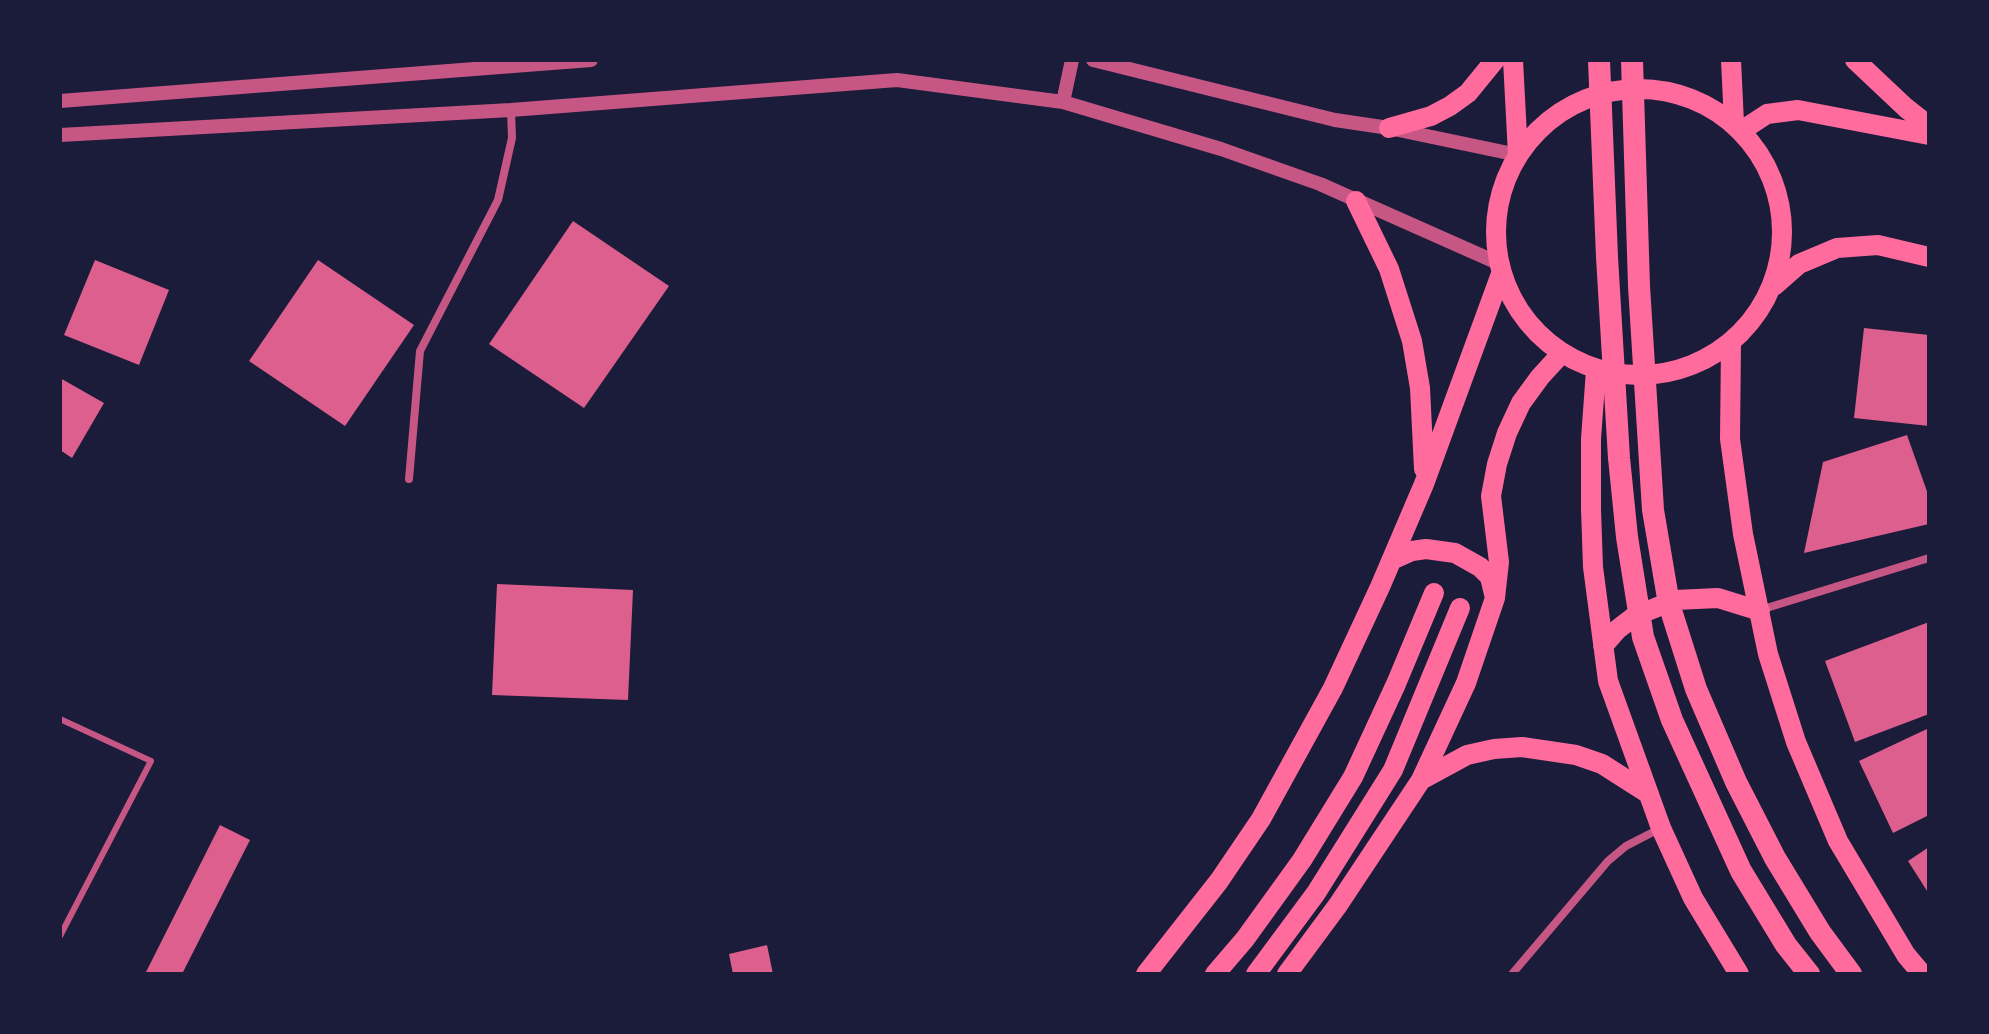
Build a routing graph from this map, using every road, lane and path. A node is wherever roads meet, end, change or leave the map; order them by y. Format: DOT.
graph roads {
  1 [pos="591,60"];
  2 [pos="1072,60"];
  3 [pos="1093,60"];
  4 [pos="1495,60"];
  5 [pos="1513,60"];
  6 [pos="1599,60"];
  7 [pos="1632,60"];
  8 [pos="1731,60"];
  9 [pos="1855,60"];
  10 [pos="60,101"];
  11 [pos="1063,102"];
  12 [pos="511,110"];
  13 [pos="1929,126"];
  14 [pos="1738,127"];
  15 [pos="1389,128"];
  16 [pos="60,135"];
  17 [pos="1929,135"];
  18 [pos="1518,155"];
  19 [pos="1356,201"];
  20 [pos="1929,257"];
  21 [pos="1500,268"];
  22 [pos="1769,292"];
  23 [pos="1731,342"];
  24 [pos="1562,353"];
  25 [pos="1596,370"];
  26 [pos="409,479"];
  27 [pos="1424,484"];
  28 [pos="1929,558"];
  29 [pos="1392,560"];
  30 [pos="1434,593"];
  31 [pos="1495,598"];
  32 [pos="1460,608"];
  33 [pos="1760,611"];
  34 [pos="1603,646"];
  35 [pos="60,719"];
  36 [pos="1421,780"];
  37 [pos="1649,794"];
  38 [pos="1661,828"];
  39 [pos="60,936"];
  40 [pos="1146,974"];
  41 [pos="1215,974"];
  42 [pos="1256,974"];
  43 [pos="1287,974"];
  44 [pos="1512,974"];
  45 [pos="1739,974"];
  46 [pos="1809,974"];
  47 [pos="1851,974"];
  48 [pos="1922,974"];
  1 -- 10 [label="street"];
  2 -- 11 [label="street"];
  3 -- 15 [label="street"];
  4 -- 15 [label="main road"];
  5 -- 18 [label="main road"];
  6 -- 46 [label="highway"];
  7 -- 47 [label="highway"];
  8 -- 14 [label="main road"];
  9 -- 13 [label="main road"];
  11 -- 12 [label="street"];
  11 -- 19 [label="street"];
  12 -- 16 [label="street"];
  12 -- 26 [label="street"];
  14 -- 17 [label="main road"];
  14 -- 18 [label="main road"];
  14 -- 22 [label="main road"];
  15 -- 18 [label="street"];
  18 -- 21 [label="main road"];
  19 -- 21 [label="street"];
  19 -- 27 [label="main road"];
  20 -- 22 [label="main road"];
  21 -- 24 [label="main road"];
  21 -- 27 [label="main road"];
  22 -- 23 [label="main road"];
  23 -- 25 [label="main road"];
  23 -- 33 [label="main road"];
  24 -- 25 [label="main road"];
  24 -- 31 [label="main road"];
  25 -- 34 [label="main road"];
  27 -- 29 [label="main road"];
  28 -- 33 [label="street"];
  29 -- 31 [label="main road"];
  29 -- 40 [label="main road"];
  30 -- 41 [label="main road"];
  31 -- 36 [label="main road"];
  32 -- 42 [label="main road"];
  33 -- 34 [label="main road"];
  33 -- 48 [label="main road"];
  34 -- 37 [label="main road"];
  35 -- 39 [label="lane"];
  36 -- 37 [label="main road"];
  36 -- 43 [label="main road"];
  37 -- 38 [label="main road"];
  38 -- 44 [label="street"];
  38 -- 45 [label="main road"];
}
